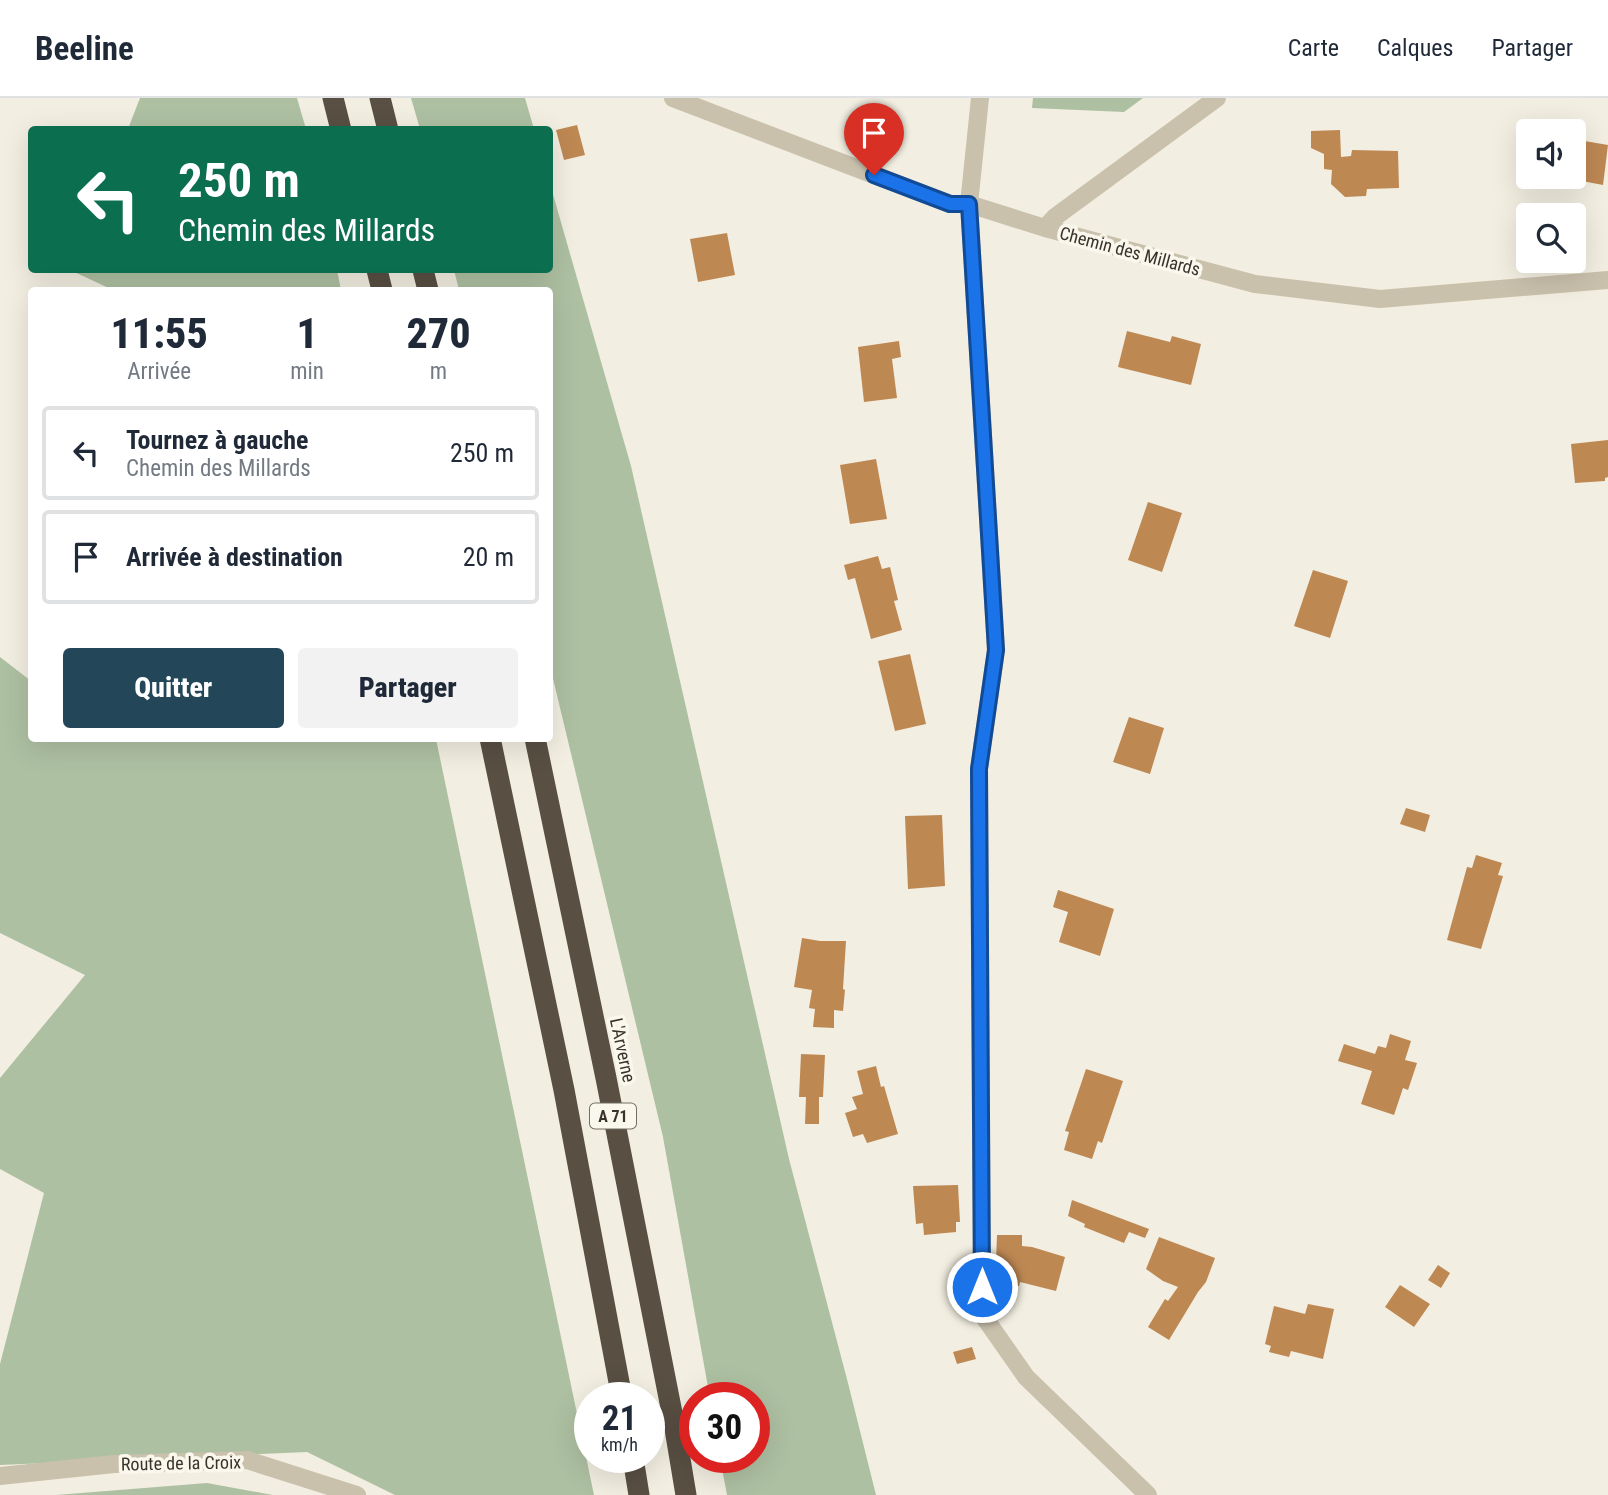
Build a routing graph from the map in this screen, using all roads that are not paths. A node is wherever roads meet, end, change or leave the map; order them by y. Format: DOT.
graph roads {
  1 [pos="333,98"];
  2 [pos="380,98"];
  3 [pos="673,98"];
  4 [pos="980,98"];
  5 [pos="1217,98"];
  6 [pos="340,126"];
  7 [pos="387,126"];
  8 [pos="969,204"];
  9 [pos="1045,228"];
  10 [pos="1608,280"];
  11 [pos="491,742"];
  12 [pos="536,742"];
  13 [pos="619,1382"];
  14 [pos="635,1473"];
  15 [pos="0,1476"];
  16 [pos="357,1495"];
  17 [pos="639,1495"];
  18 [pos="686,1495"];
  19 [pos="1148,1495"];
  1 -- 6 [label="highway"];
  2 -- 7 [label="highway"];
  3 -- 8 [label="street, Chemin des Millards"];
  4 -- 8 [label="street"];
  5 -- 9 [label="street"];
  8 -- 9 [label="street, Chemin des Millards"];
  8 -- 19 [label="street"];
  9 -- 10 [label="street, Chemin des Millards"];
  11 -- 13 [label="highway, A 71"];
  12 -- 18 [label="highway, L'Arverne / A 71"];
  14 -- 17 [label="highway"];
  15 -- 16 [label="street, Route de la Croix"];
}
